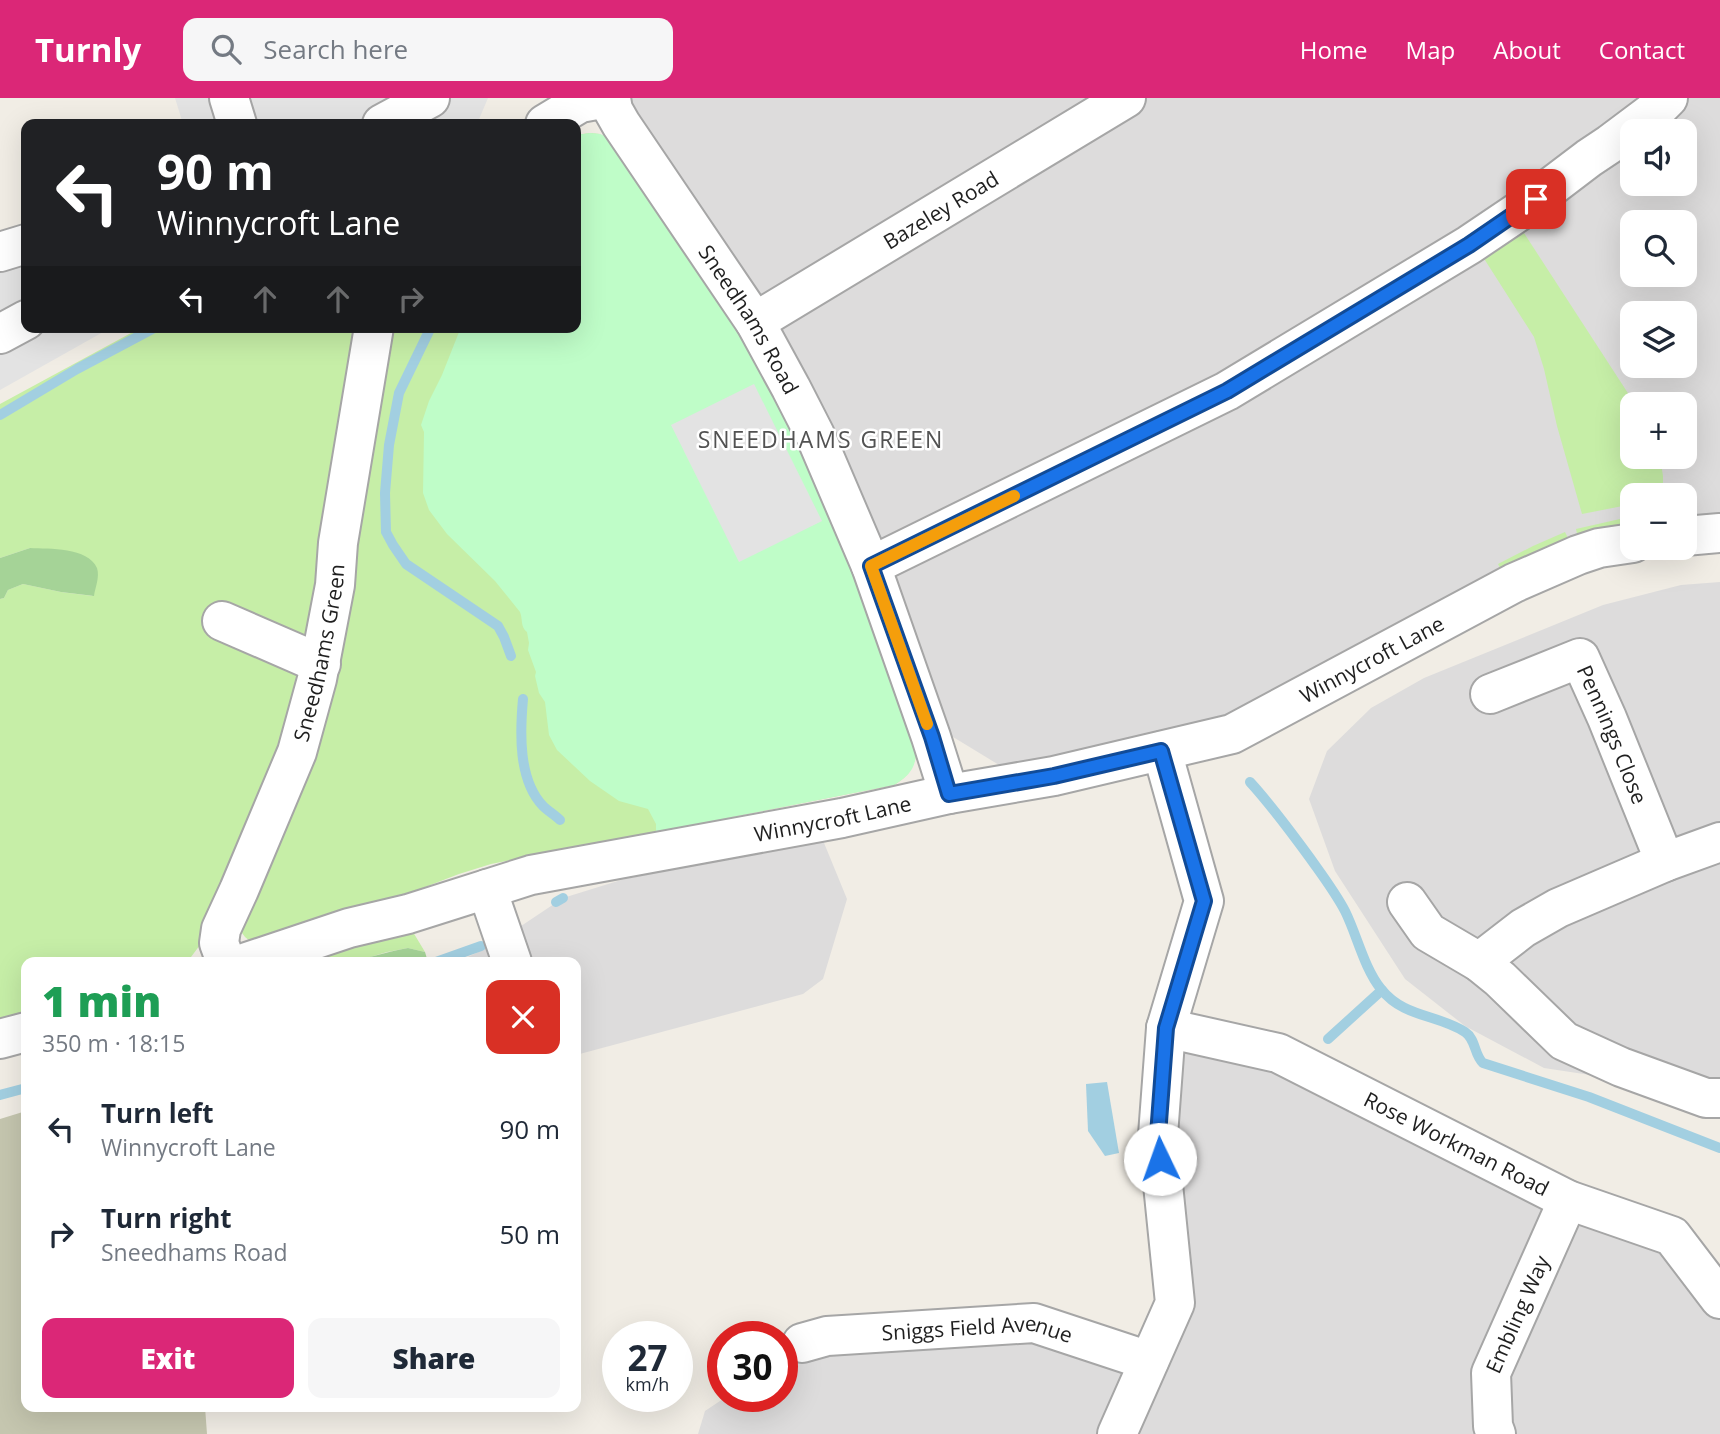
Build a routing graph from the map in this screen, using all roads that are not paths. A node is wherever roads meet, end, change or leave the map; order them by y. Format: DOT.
graph roads {
  1 [pos="229,98"];
  2 [pos="430,98"];
  3 [pos="609,98"];
  4 [pos="1126,98"];
  5 [pos="1668,98"];
  6 [pos="235,119"];
  7 [pos="392,119"];
  8 [pos="553,119"];
  9 [pos="21,246"];
  10 [pos="0,252"];
  11 [pos="755,322"];
  12 [pos="21,323"];
  13 [pos="373,333"];
  14 [pos="0,334"];
  15 [pos="1720,533"];
  16 [pos="1697,535"];
  17 [pos="1620,545"];
  18 [pos="871,566"];
  19 [pos="222,621"];
  20 [pos="321,664"];
  21 [pos="1490,694"];
  22 [pos="1161,751"];
  23 [pos="949,794"];
  24 [pos="1720,842"];
  25 [pos="1665,862"];
  26 [pos="487,889"];
  27 [pos="1407,902"];
  28 [pos="224,957"];
  29 [pos="262,957"];
  30 [pos="510,957"];
  31 [pos="1479,962"];
  32 [pos="1166,1028"];
  33 [pos="21,1033"];
  34 [pos="0,1039"];
  35 [pos="1720,1098"];
  36 [pos="1568,1200"];
  37 [pos="1720,1299"];
  38 [pos="802,1343"];
  39 [pos="1149,1361"];
  40 [pos="1117,1434"];
  41 [pos="1496,1434"];
  1 -- 6 [label="street"];
  2 -- 7 [label="street"];
  3 -- 8 [label="street"];
  3 -- 11 [label="street, Sneedhams Road"];
  4 -- 11 [label="street, Bazeley Road"];
  5 -- 18 [label="street"];
  9 -- 10 [label="street"];
  11 -- 18 [label="street, Sneedhams Road"];
  12 -- 14 [label="street"];
  13 -- 20 [label="street, Sneedhams Green"];
  15 -- 16 [label="street"];
  17 -- 22 [label="street, Winnycroft Lane"];
  18 -- 23 [label="street, Sneedhams Road"];
  19 -- 20 [label="street"];
  20 -- 28 [label="street, Sneedhams Green"];
  21 -- 25 [label="street, Pennings Close"];
  22 -- 23 [label="street, Winnycroft Lane"];
  22 -- 32 [label="street"];
  23 -- 26 [label="street, Winnycroft Lane"];
  24 -- 25 [label="street"];
  25 -- 31 [label="street"];
  26 -- 29 [label="street, Winnycroft Lane"];
  26 -- 30 [label="street"];
  27 -- 31 [label="street"];
  31 -- 35 [label="street"];
  32 -- 36 [label="street, Rose Workman Road"];
  32 -- 39 [label="street"];
  33 -- 34 [label="street"];
  36 -- 37 [label="street, Rose Workman Road"];
  36 -- 41 [label="street, Embling Way"];
  38 -- 39 [label="street, Sniggs Field Avenue"];
  39 -- 40 [label="street"];
}
